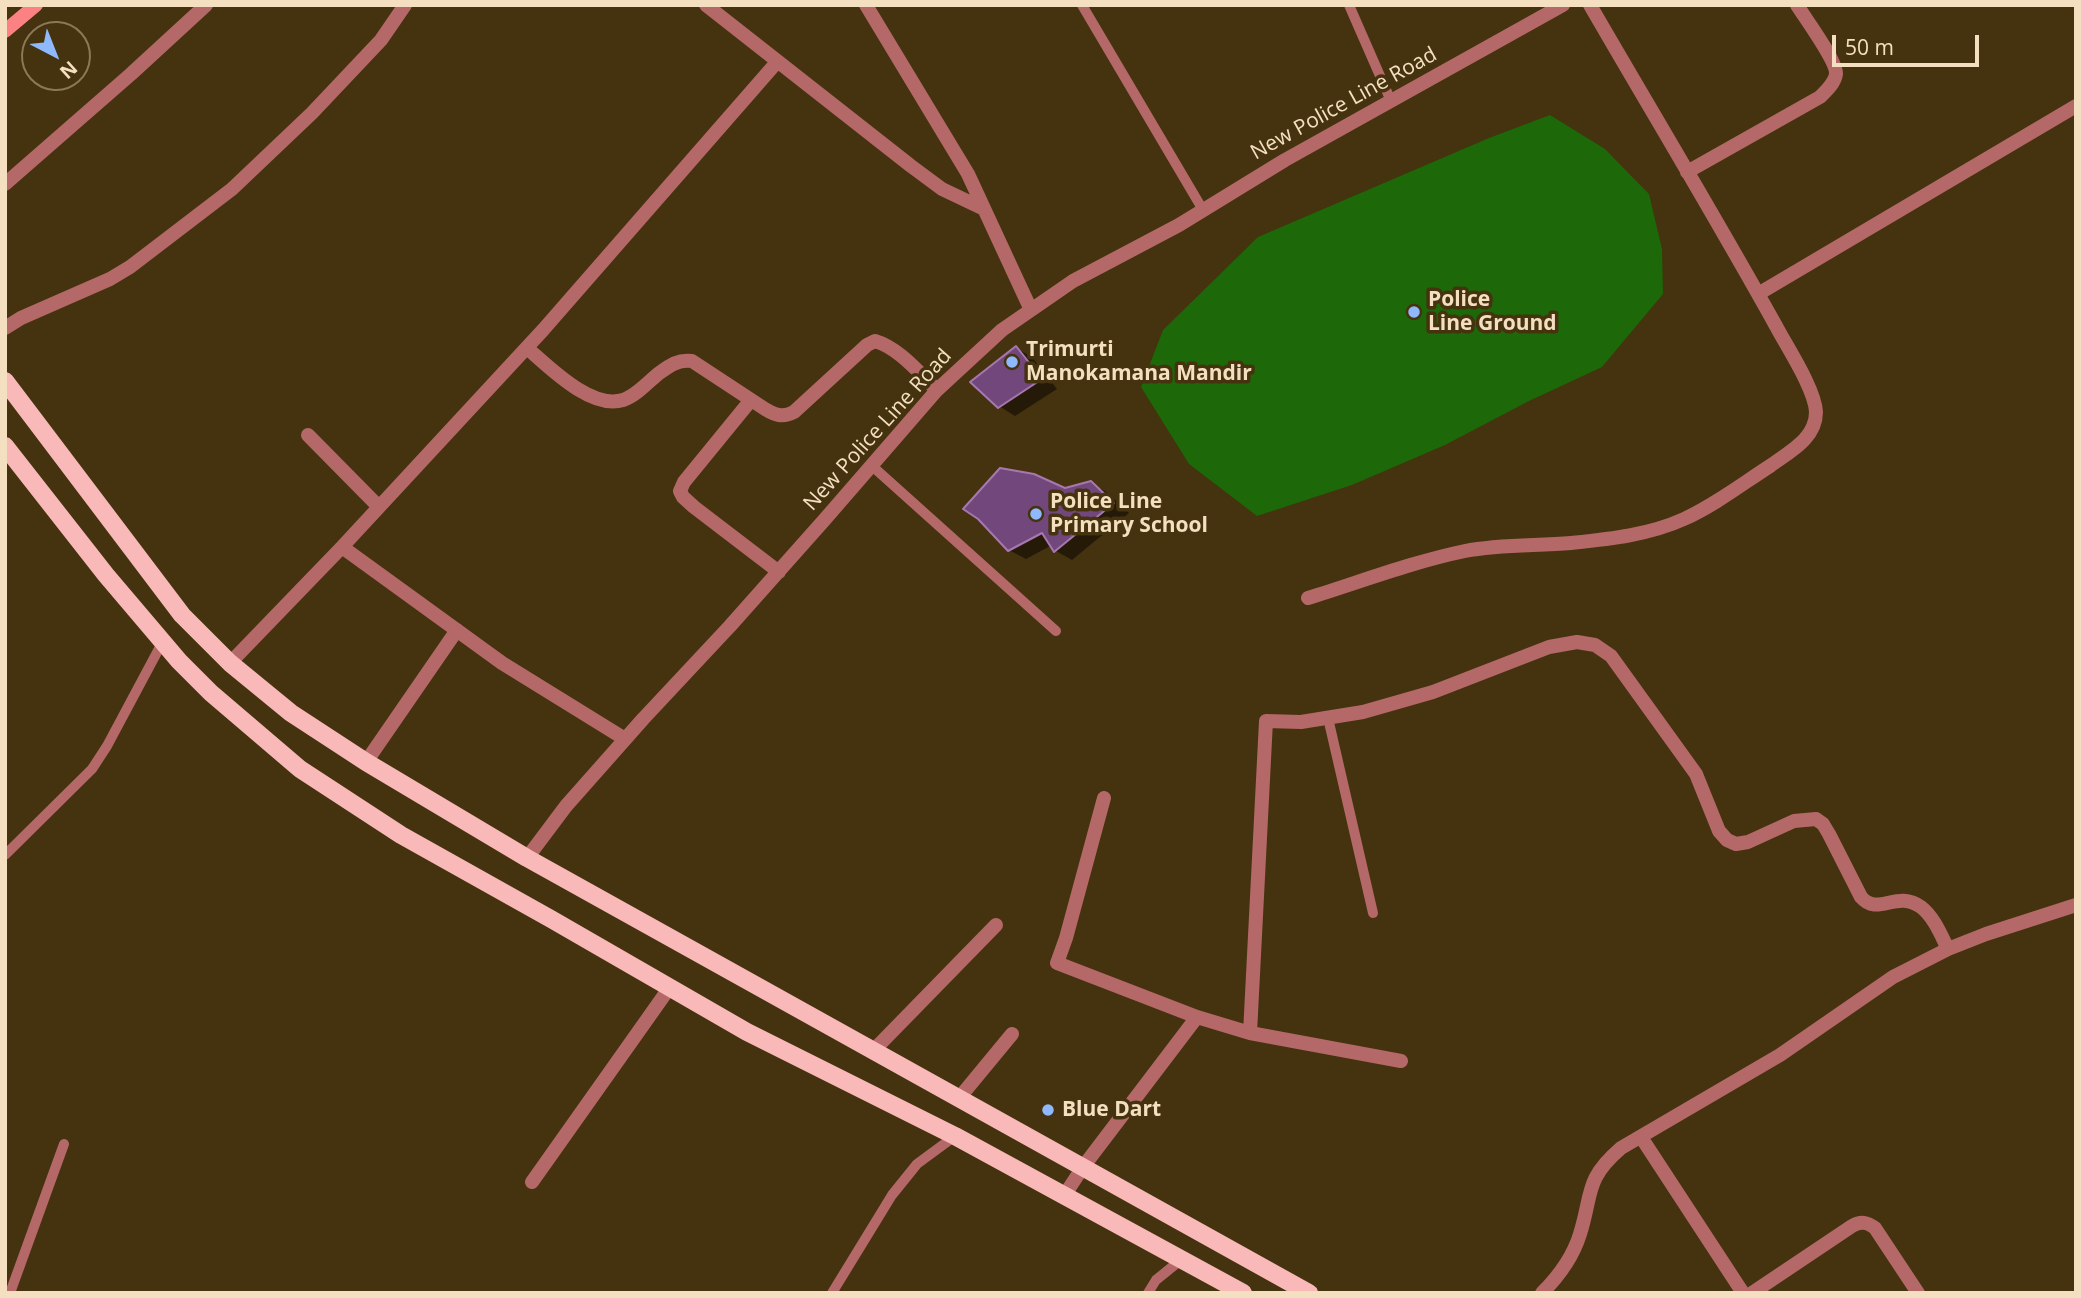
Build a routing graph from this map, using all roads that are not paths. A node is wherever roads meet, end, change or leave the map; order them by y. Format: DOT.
graph roads {
  1 [pos="36,5"];
  2 [pos="206,5"];
  3 [pos="405,5"];
  4 [pos="706,5"];
  5 [pos="866,5"];
  6 [pos="1082,5"];
  7 [pos="1349,5"];
  8 [pos="1563,5"];
  9 [pos="1590,5"];
  10 [pos="1797,5"];
  11 [pos="5,31"];
  12 [pos="777,62"];
  13 [pos="1391,101"];
  14 [pos="2076,106"];
  15 [pos="1687,172"];
  16 [pos="5,184"];
  17 [pos="984,209"];
  18 [pos="1203,210"];
  19 [pos="1758,294"];
  20 [pos="1031,310"];
  21 [pos="5,328"];
  22 [pos="527,348"];
  23 [pos="937,390"];
  24 [pos="9,393"];
  25 [pos="751,400"];
  26 [pos="308,435"];
  27 [pos="5,446"];
  28 [pos="871,465"];
  29 [pos="379,507"];
  30 [pos="342,547"];
  31 [pos="779,572"];
  32 [pos="1308,598"];
  33 [pos="457,630"];
  34 [pos="1056,631"];
  35 [pos="162,643"];
  36 [pos="230,663"];
  37 [pos="1328,718"];
  38 [pos="625,739"];
  39 [pos="366,762"];
  40 [pos="1104,798"];
  41 [pos="5,855"];
  42 [pos="527,858"];
  43 [pos="2076,905"];
  44 [pos="1373,913"];
  45 [pos="996,925"];
  46 [pos="1948,949"];
  47 [pos="670,987"];
  48 [pos="1197,1017"];
  49 [pos="1250,1033"];
  50 [pos="1012,1034"];
  51 [pos="873,1051"];
  52 [pos="1401,1061"];
  53 [pos="960,1097"];
  54 [pos="955,1136"];
  55 [pos="1641,1137"];
  56 [pos="64,1144"];
  57 [pos="1083,1167"];
  58 [pos="532,1182"];
  59 [pos="1064,1196"];
  60 [pos="1182,1259"];
  61 [pos="10,1293"];
  62 [pos="832,1293"];
  63 [pos="1148,1293"];
  64 [pos="1243,1293"];
  65 [pos="1309,1293"];
  66 [pos="1542,1293"];
  67 [pos="1743,1293"];
  68 [pos="1752,1293"];
  69 [pos="1918,1293"];
  1 -- 11 [label="street"];
  2 -- 16 [label="street"];
  3 -- 21 [label="street"];
  4 -- 12 [label="street"];
  5 -- 17 [label="street"];
  6 -- 18 [label="lane"];
  7 -- 13 [label="lane"];
  8 -- 13 [label="street, New Police Line Road"];
  9 -- 15 [label="street"];
  10 -- 15 [label="street"];
  12 -- 17 [label="street"];
  12 -- 22 [label="street"];
  13 -- 18 [label="street, New Police Line Road"];
  14 -- 19 [label="street"];
  15 -- 19 [label="street"];
  17 -- 20 [label="street"];
  18 -- 20 [label="street, New Police Line Road"];
  19 -- 32 [label="street"];
  20 -- 23 [label="street, New Police Line Road"];
  22 -- 25 [label="street"];
  22 -- 29 [label="street"];
  23 -- 25 [label="street"];
  23 -- 28 [label="street, New Police Line Road"];
  24 -- 36 [label="main road"];
  25 -- 31 [label="street"];
  26 -- 29 [label="street"];
  27 -- 35 [label="main road"];
  28 -- 31 [label="street, New Police Line Road"];
  28 -- 34 [label="lane"];
  29 -- 30 [label="street"];
  30 -- 33 [label="street"];
  30 -- 36 [label="street"];
  31 -- 38 [label="street, New Police Line Road"];
  33 -- 38 [label="street"];
  33 -- 39 [label="street"];
  35 -- 41 [label="lane"];
  35 -- 47 [label="main road"];
  36 -- 39 [label="main road"];
  37 -- 44 [label="lane"];
  37 -- 46 [label="street"];
  37 -- 49 [label="street"];
  38 -- 42 [label="street, New Police Line Road"];
  39 -- 42 [label="main road"];
  40 -- 48 [label="street"];
  42 -- 51 [label="main road"];
  43 -- 46 [label="street"];
  45 -- 51 [label="street"];
  46 -- 55 [label="street"];
  47 -- 54 [label="main road"];
  47 -- 58 [label="street"];
  48 -- 49 [label="street"];
  48 -- 57 [label="street"];
  49 -- 52 [label="street"];
  50 -- 53 [label="street"];
  51 -- 53 [label="main road"];
  53 -- 57 [label="main road"];
  54 -- 59 [label="main road"];
  54 -- 62 [label="lane"];
  55 -- 66 [label="street"];
  55 -- 67 [label="street"];
  56 -- 61 [label="lane"];
  57 -- 59 [label="street"];
  57 -- 65 [label="main road"];
  59 -- 60 [label="main road"];
  60 -- 63 [label="lane"];
  60 -- 64 [label="main road"];
  68 -- 69 [label="street"];
}
